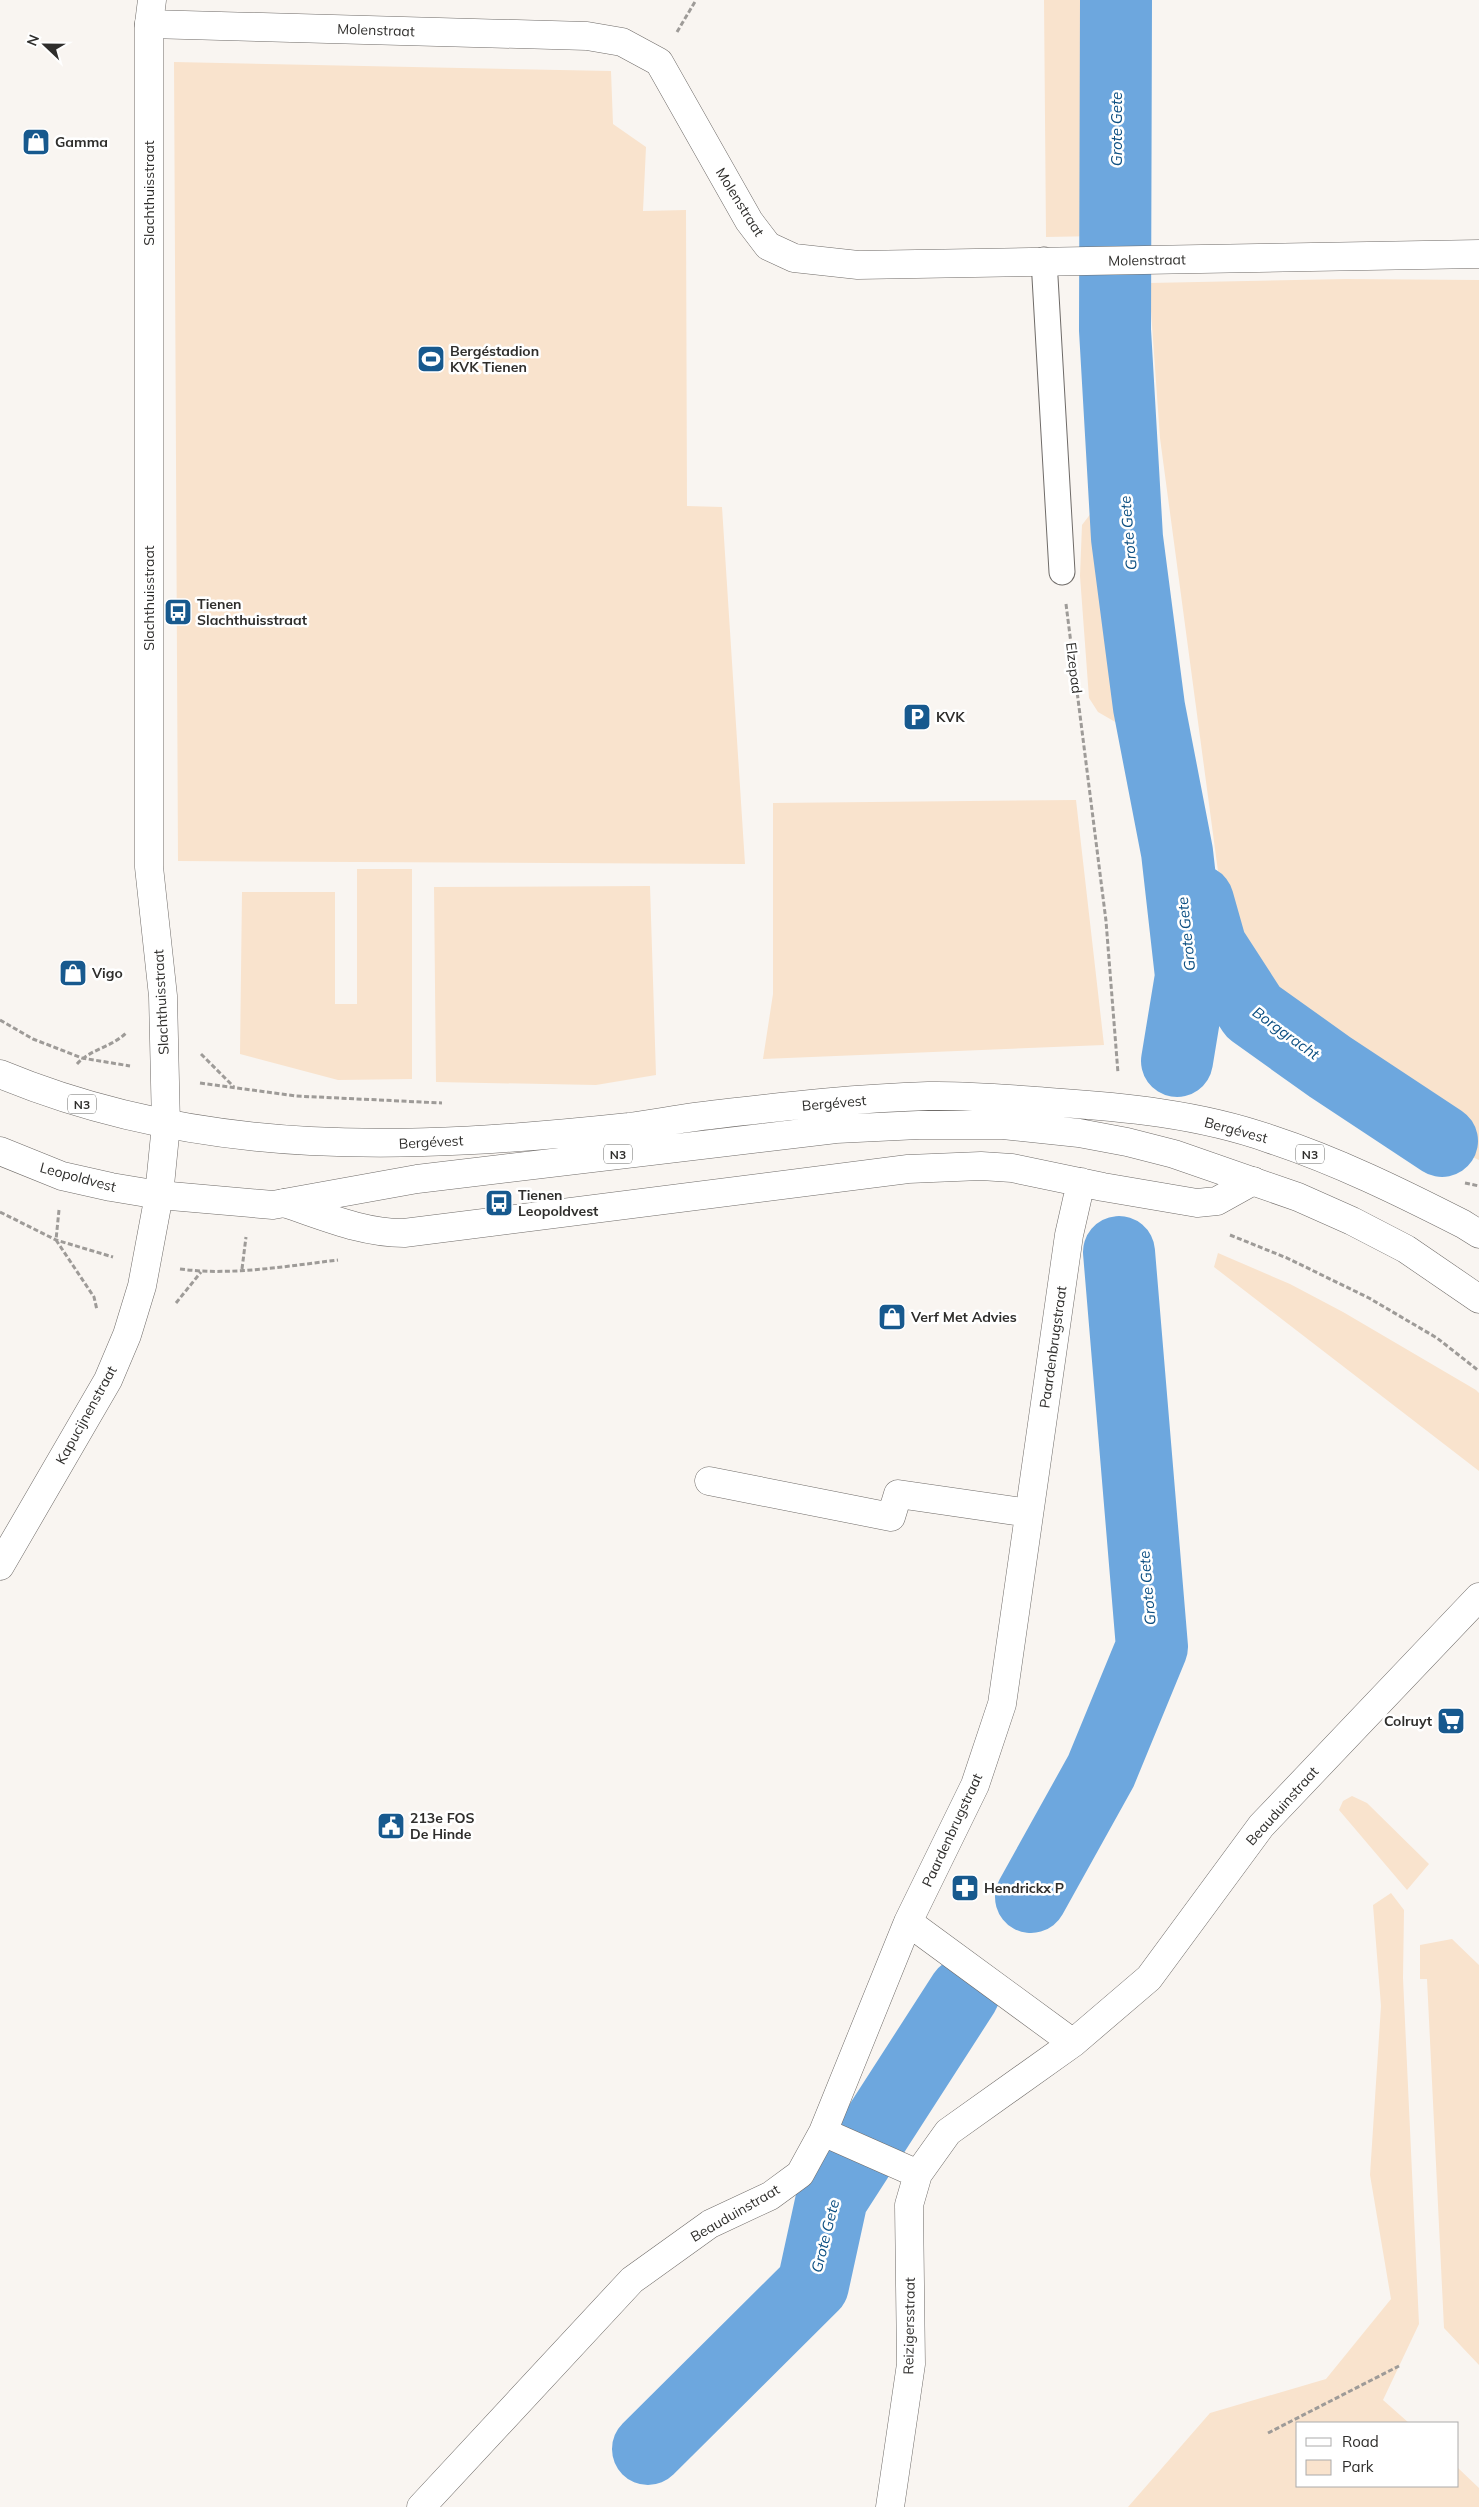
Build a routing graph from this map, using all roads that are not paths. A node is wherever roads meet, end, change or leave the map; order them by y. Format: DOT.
graph roads {
  1 [pos="151,12"];
  2 [pos="1479,254"];
  3 [pos="1044,260"];
  4 [pos="1062,572"];
  5 [pos="0,1074"];
  6 [pos="166,1125"];
  7 [pos="0,1151"];
  8 [pos="1253,1181"];
  9 [pos="1081,1182"];
  10 [pos="159,1195"];
  11 [pos="284,1202"];
  12 [pos="1479,1234"];
  13 [pos="1479,1299"];
  14 [pos="709,1481"];
  15 [pos="1029,1513"];
  16 [pos="0,1566"];
  17 [pos="1479,1597"];
  18 [pos="908,1922"];
  19 [pos="1073,2043"];
  20 [pos="834,2137"];
  21 [pos="918,2174"];
  22 [pos="421,2507"];
  23 [pos="890,2507"];
  1 -- 3 [label="street, Molenstraat"];
  1 -- 6 [label="street, Slachthuisstraat"];
  2 -- 3 [label="street, Molenstraat"];
  3 -- 4 [label="lane"];
  5 -- 6 [label="street, N3"];
  6 -- 10 [label="street, Slachthuisstraat"];
  6 -- 12 [label="street, Bergévest / N3"];
  7 -- 10 [label="street, Leopoldvest / N3"];
  8 -- 9 [label="street, Bergévest"];
  8 -- 11 [label="street, Bergévest / N3"];
  8 -- 13 [label="street, Bergévest / N3"];
  9 -- 11 [label="street, Bergévest"];
  9 -- 15 [label="street, Paardenbrugstraat"];
  10 -- 11 [label="street, Bergévest / N3"];
  10 -- 16 [label="street, Kapucijnenstraat"];
  14 -- 15 [label="street"];
  15 -- 18 [label="street, Paardenbrugstraat"];
  17 -- 19 [label="street, Beauduinstraat"];
  18 -- 19 [label="street"];
  18 -- 20 [label="street, Paardenbrugstraat"];
  19 -- 21 [label="street, Beauduinstraat"];
  20 -- 21 [label="street"];
  20 -- 22 [label="street, Beauduinstraat"];
  21 -- 23 [label="street, Reizigersstraat"];
}
